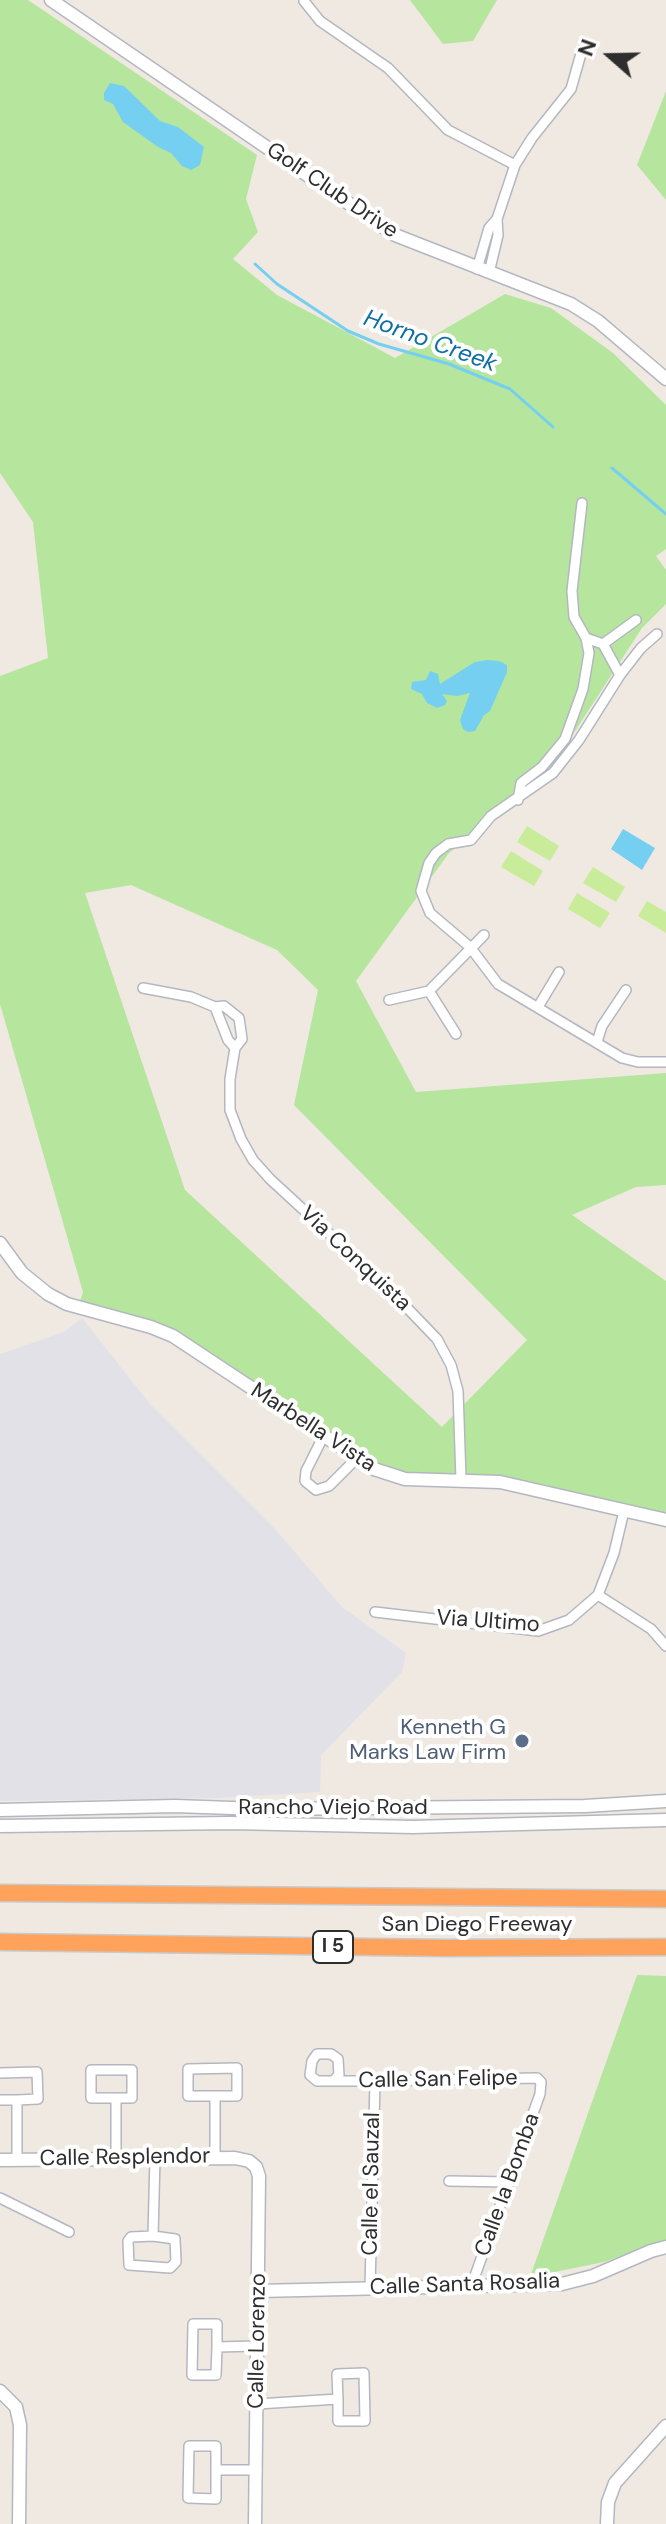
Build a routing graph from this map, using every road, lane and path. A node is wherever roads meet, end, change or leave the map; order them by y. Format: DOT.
graph roads {
  1 [pos="51,0"];
  2 [pos="304,1"];
  3 [pos="582,50"];
  4 [pos="515,165"];
  5 [pos="483,271"];
  6 [pos="666,379"];
  7 [pos="582,503"];
  8 [pos="636,620"];
  9 [pos="657,634"];
  10 [pos="586,638"];
  11 [pos="603,644"];
  12 [pos="620,675"];
  13 [pos="518,800"];
  14 [pos="484,935"];
  15 [pos="470,947"];
  16 [pos="559,972"];
  17 [pos="143,988"];
  18 [pos="626,990"];
  19 [pos="429,991"];
  20 [pos="389,1000"];
  21 [pos="215,1007"];
  22 [pos="538,1007"];
  23 [pos="456,1034"];
  24 [pos="597,1042"];
  25 [pos="235,1048"];
  26 [pos="666,1062"];
  27 [pos="0,1243"];
  28 [pos="323,1437"];
  29 [pos="356,1459"];
  30 [pos="461,1479"];
  31 [pos="624,1511"];
  32 [pos="666,1520"];
  33 [pos="598,1595"];
  34 [pos="375,1612"];
  35 [pos="666,1646"];
  36 [pos="666,1801"];
  37 [pos="0,1810"];
  38 [pos="666,1820"];
  39 [pos="0,1826"];
  40 [pos="0,1893"];
  41 [pos="666,1899"];
  42 [pos="0,1942"];
  43 [pos="666,1947"];
  44 [pos="0,2073"];
  45 [pos="333,2081"];
  46 [pos="375,2081"];
  47 [pos="541,2082"];
  48 [pos="215,2096"];
  49 [pos="116,2098"];
  50 [pos="0,2100"];
  51 [pos="17,2100"];
  52 [pos="155,2157"];
  53 [pos="215,2157"];
  54 [pos="116,2158"];
  55 [pos="0,2160"];
  56 [pos="17,2160"];
  57 [pos="249,2161"];
  58 [pos="449,2181"];
  59 [pos="510,2182"];
  60 [pos="0,2198"];
  61 [pos="69,2232"];
  62 [pos="153,2236"];
  63 [pos="666,2247"];
  64 [pos="471,2287"];
  65 [pos="370,2288"];
  66 [pos="258,2291"];
  67 [pos="257,2346"];
  68 [pos="217,2347"];
  69 [pos="0,2391"];
  70 [pos="338,2399"];
  71 [pos="257,2404"];
  72 [pos="666,2427"];
  73 [pos="216,2470"];
  74 [pos="257,2470"];
  75 [pos="19,2524"];
  76 [pos="255,2524"];
  77 [pos="607,2524"];
  1 -- 5 [label="street, Golf Club Drive"];
  2 -- 4 [label="street"];
  3 -- 4 [label="street"];
  4 -- 5 [label="street"];
  5 -- 6 [label="street, Golf Club Drive"];
  7 -- 10 [label="street"];
  8 -- 11 [label="street"];
  9 -- 12 [label="street"];
  10 -- 11 [label="street"];
  10 -- 13 [label="street"];
  11 -- 12 [label="street"];
  12 -- 13 [label="street"];
  13 -- 15 [label="street"];
  14 -- 15 [label="street"];
  15 -- 19 [label="street"];
  15 -- 22 [label="street"];
  16 -- 22 [label="street"];
  17 -- 21 [label="street, Via Conquista"];
  18 -- 24 [label="street"];
  19 -- 20 [label="street"];
  19 -- 23 [label="street"];
  21 -- 25 [label="street"];
  21 -- 25 [label="street, Via Conquista"];
  22 -- 24 [label="street"];
  24 -- 26 [label="street"];
  25 -- 30 [label="street, Via Conquista"];
  27 -- 28 [label="street, Marbella Vista"];
  28 -- 29 [label="street, Marbella Vista"];
  28 -- 29 [label="street"];
  29 -- 30 [label="street, Marbella Vista"];
  30 -- 31 [label="street, Marbella Vista"];
  31 -- 32 [label="street, Marbella Vista"];
  31 -- 33 [label="street, Via Ultimo"];
  33 -- 34 [label="street, Via Ultimo"];
  33 -- 35 [label="street"];
  36 -- 37 [label="street, Rancho Viejo Road"];
  38 -- 39 [label="street, Rancho Viejo Road"];
  40 -- 41 [label="highway, San Diego Freeway"];
  42 -- 43 [label="highway, San Diego Freeway / I 5"];
  44 -- 51 [label="street"];
  45 -- 46 [label="street, Calle San Felipe"];
  46 -- 47 [label="street, Calle San Felipe"];
  46 -- 65 [label="street, Calle el Sauzal"];
  47 -- 59 [label="street, Calle la Bomba"];
  48 -- 48 [label="street"];
  48 -- 53 [label="street"];
  49 -- 49 [label="street"];
  49 -- 54 [label="street"];
  50 -- 51 [label="street"];
  51 -- 56 [label="street"];
  52 -- 53 [label="street, Calle Resplendor"];
  52 -- 54 [label="street, Calle Resplendor"];
  52 -- 62 [label="street"];
  53 -- 57 [label="street, Calle Resplendor"];
  54 -- 56 [label="street, Calle Resplendor"];
  55 -- 56 [label="street, Calle Resplendor"];
  57 -- 66 [label="street, Calle Lorenzo"];
  58 -- 59 [label="street"];
  59 -- 64 [label="street, Calle la Bomba"];
  60 -- 61 [label="street"];
  62 -- 62 [label="street"];
  63 -- 64 [label="street, Calle Santa Rosalia"];
  64 -- 65 [label="street, Calle Santa Rosalia"];
  65 -- 66 [label="street, Calle Santa Rosalia"];
  66 -- 67 [label="street, Calle Lorenzo"];
  67 -- 68 [label="street"];
  67 -- 71 [label="street, Calle Lorenzo"];
  68 -- 68 [label="street"];
  69 -- 75 [label="street"];
  70 -- 70 [label="street"];
  70 -- 71 [label="street"];
  71 -- 74 [label="street, Calle Lorenzo"];
  72 -- 77 [label="street"];
  73 -- 73 [label="street"];
  73 -- 74 [label="street"];
  74 -- 76 [label="street, Calle Lorenzo"];
}
